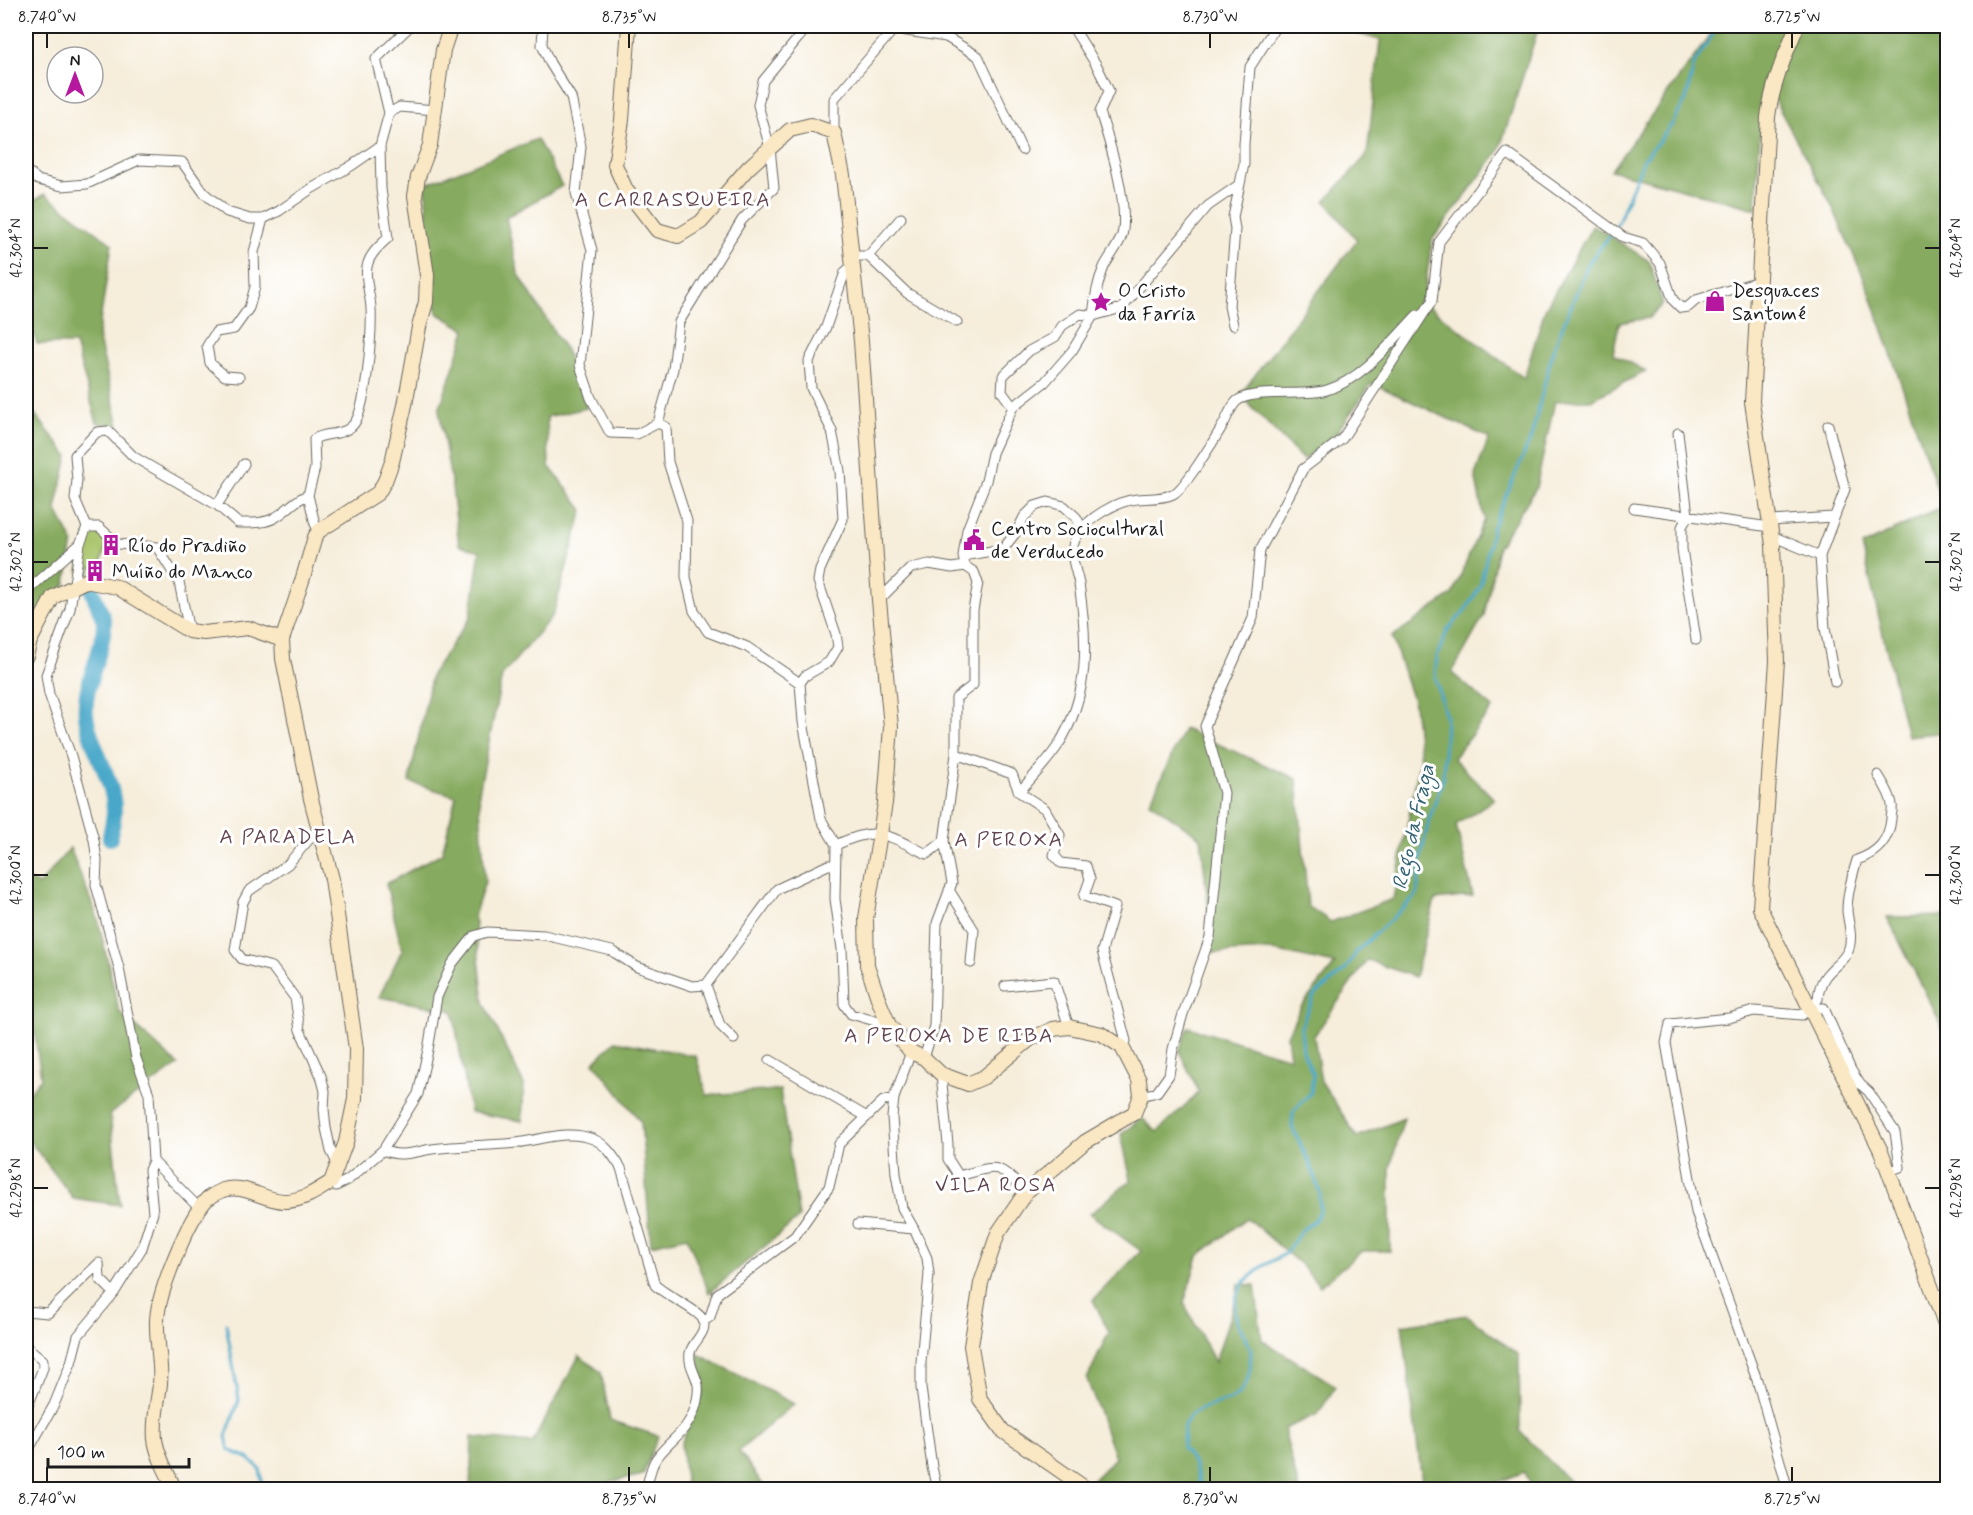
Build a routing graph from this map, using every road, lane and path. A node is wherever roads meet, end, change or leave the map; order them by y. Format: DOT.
graph roads {
  1 [pos="410,26"];
  2 [pos="452,26"];
  3 [pos="543,26"];
  4 [pos="629,26"];
  5 [pos="808,26"];
  6 [pos="1072,26"];
  7 [pos="1276,26"];
  8 [pos="1797,26"];
  9 [pos="435,110"];
  10 [pos="389,113"];
  11 [pos="834,133"];
  12 [pos="380,146"];
  13 [pos="770,148"];
  14 [pos="1022,150"];
  15 [pos="26,170"];
  16 [pos="1240,184"];
  17 [pos="901,218"];
  18 [pos="263,219"];
  19 [pos="868,256"];
  20 [pos="852,261"];
  21 [pos="1759,281"];
  22 [pos="1432,301"];
  23 [pos="1093,316"];
  24 [pos="957,322"];
  25 [pos="1233,325"];
  26 [pos="239,377"];
  27 [pos="1013,406"];
  28 [pos="658,423"];
  29 [pos="1828,426"];
  30 [pos="1678,433"];
  31 [pos="244,464"];
  32 [pos="308,495"];
  33 [pos="218,505"];
  34 [pos="1634,508"];
  35 [pos="1688,515"];
  36 [pos="1833,517"];
  37 [pos="87,527"];
  38 [pos="1771,528"];
  39 [pos="1083,530"];
  40 [pos="320,531"];
  41 [pos="80,544"];
  42 [pos="1820,556"];
  43 [pos="964,561"];
  44 [pos="72,587"];
  45 [pos="26,592"];
  46 [pos="879,600"];
  47 [pos="189,631"];
  48 [pos="282,640"];
  49 [pos="1696,640"];
  50 [pos="26,656"];
  51 [pos="1835,682"];
  52 [pos="800,683"];
  53 [pos="956,754"];
  54 [pos="1878,775"];
  55 [pos="1019,792"];
  56 [pos="320,828"];
  57 [pos="880,833"];
  58 [pos="944,842"];
  59 [pos="836,845"];
  60 [pos="835,864"];
  61 [pos="949,890"];
  62 [pos="971,963"];
  63 [pos="706,985"];
  64 [pos="1005,986"];
  65 [pos="1809,1007"];
  66 [pos="889,1025"];
  67 [pos="1069,1027"];
  68 [pos="734,1039"];
  69 [pos="1122,1047"];
  70 [pos="917,1055"];
  71 [pos="771,1060"];
  72 [pos="941,1074"];
  73 [pos="1141,1096"];
  74 [pos="894,1098"];
  75 [pos="867,1117"];
  76 [pos="383,1150"];
  77 [pos="153,1161"];
  78 [pos="338,1165"];
  79 [pos="1888,1171"];
  80 [pos="331,1182"];
  81 [pos="1026,1192"];
  82 [pos="200,1209"];
  83 [pos="858,1224"];
  84 [pos="914,1229"];
  85 [pos="114,1293"];
  86 [pos="1941,1295"];
  87 [pos="26,1311"];
  88 [pos="704,1321"];
  89 [pos="1947,1332"];
  90 [pos="26,1346"];
  91 [pos="26,1411"];
  92 [pos="26,1454"];
  93 [pos="175,1490"];
  94 [pos="646,1490"];
  95 [pos="937,1490"];
  96 [pos="1088,1490"];
  97 [pos="1788,1490"];
  1 -- 10 [label="street"];
  2 -- 9 [label="street"];
  3 -- 28 [label="street"];
  4 -- 13 [label="street"];
  5 -- 13 [label="street"];
  6 -- 23 [label="street"];
  7 -- 16 [label="street"];
  8 -- 21 [label="street"];
  9 -- 10 [label="street"];
  9 -- 40 [label="street"];
  10 -- 12 [label="street"];
  11 -- 13 [label="street"];
  11 -- 14 [label="street"];
  11 -- 20 [label="street"];
  12 -- 18 [label="street"];
  12 -- 32 [label="street"];
  13 -- 28 [label="street"];
  15 -- 18 [label="street"];
  16 -- 23 [label="street"];
  16 -- 25 [label="street"];
  17 -- 19 [label="street"];
  18 -- 26 [label="street"];
  19 -- 20 [label="street"];
  19 -- 24 [label="street"];
  20 -- 46 [label="street"];
  20 -- 52 [label="street"];
  21 -- 22 [label="street"];
  21 -- 38 [label="street"];
  22 -- 39 [label="street"];
  22 -- 73 [label="street"];
  23 -- 27 [label="street"];
  23 -- 27 [label="street"];
  27 -- 43 [label="street"];
  28 -- 52 [label="street"];
  29 -- 36 [label="street"];
  30 -- 35 [label="street"];
  31 -- 33 [label="street"];
  32 -- 33 [label="street"];
  32 -- 40 [label="street"];
  33 -- 37 [label="street"];
  34 -- 35 [label="street"];
  35 -- 38 [label="street"];
  35 -- 49 [label="street"];
  36 -- 38 [label="street"];
  36 -- 42 [label="street"];
  37 -- 41 [label="street"];
  37 -- 47 [label="street"];
  38 -- 42 [label="street"];
  38 -- 65 [label="street"];
  39 -- 43 [label="street"];
  39 -- 55 [label="street"];
  40 -- 48 [label="street"];
  41 -- 44 [label="street"];
  41 -- 45 [label="street"];
  42 -- 51 [label="street"];
  43 -- 46 [label="street"];
  43 -- 53 [label="street"];
  44 -- 47 [label="street"];
  44 -- 50 [label="street"];
  44 -- 77 [label="street"];
  46 -- 57 [label="street"];
  47 -- 48 [label="street"];
  48 -- 56 [label="street"];
  52 -- 59 [label="street"];
  53 -- 55 [label="street"];
  53 -- 58 [label="street"];
  54 -- 65 [label="street"];
  55 -- 69 [label="street"];
  56 -- 78 [label="street"];
  56 -- 78 [label="street"];
  57 -- 58 [label="street"];
  57 -- 59 [label="street"];
  57 -- 66 [label="street"];
  58 -- 61 [label="street"];
  59 -- 60 [label="street"];
  60 -- 63 [label="street"];
  60 -- 66 [label="street"];
  61 -- 62 [label="street"];
  61 -- 70 [label="street"];
  63 -- 68 [label="street"];
  63 -- 76 [label="street"];
  64 -- 67 [label="street"];
  65 -- 79 [label="street"];
  65 -- 79 [label="street"];
  65 -- 97 [label="street"];
  66 -- 70 [label="street"];
  67 -- 69 [label="street"];
  67 -- 72 [label="street"];
  69 -- 73 [label="street"];
  70 -- 72 [label="street"];
  70 -- 74 [label="street"];
  71 -- 75 [label="street"];
  72 -- 81 [label="street"];
  73 -- 81 [label="street"];
  74 -- 75 [label="street"];
  74 -- 84 [label="street"];
  75 -- 88 [label="street"];
  76 -- 80 [label="street"];
  76 -- 88 [label="street"];
  77 -- 82 [label="street"];
  77 -- 85 [label="street"];
  78 -- 80 [label="street"];
  79 -- 86 [label="street"];
  80 -- 82 [label="street"];
  81 -- 96 [label="street"];
  82 -- 93 [label="street"];
  83 -- 84 [label="street"];
  84 -- 95 [label="street"];
  85 -- 87 [label="street"];
  85 -- 92 [label="street"];
  86 -- 89 [label="street"];
  88 -- 94 [label="street"];
  90 -- 91 [label="street"];
}
